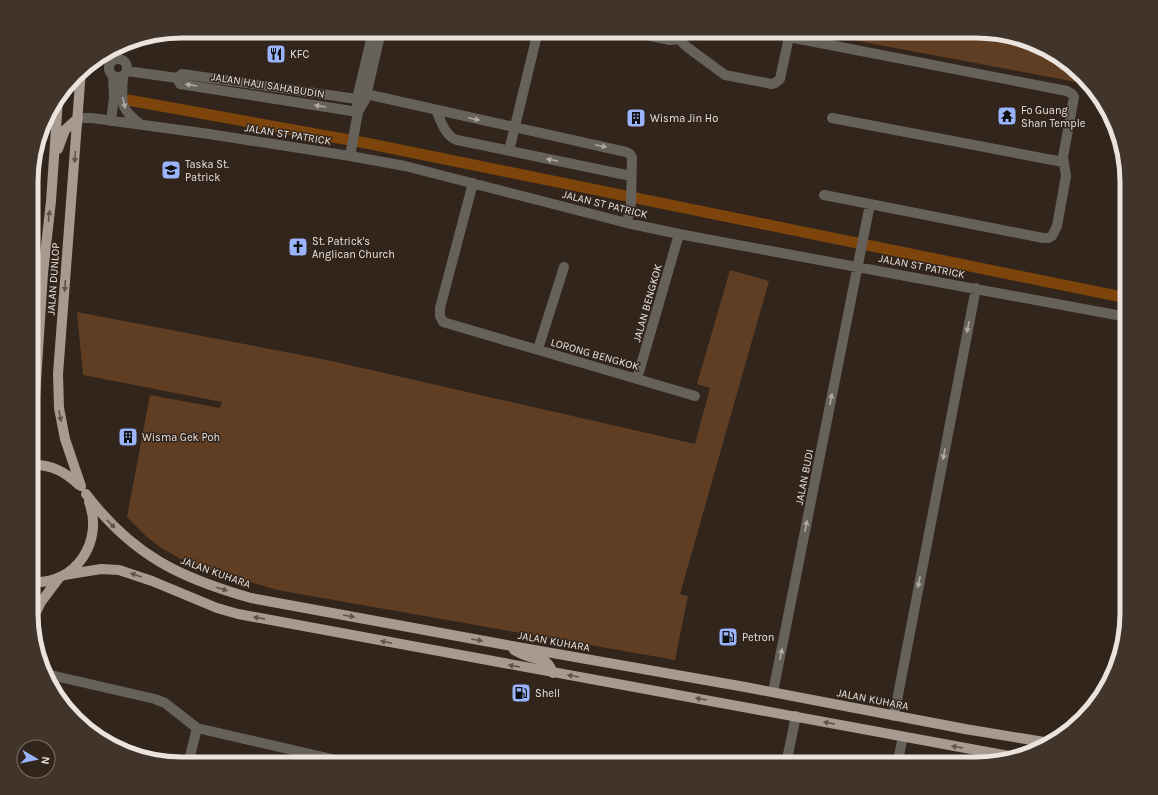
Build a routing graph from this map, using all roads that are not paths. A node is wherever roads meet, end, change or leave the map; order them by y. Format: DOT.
graph roads {
  1 [pos="372,38"];
  2 [pos="379,38"];
  3 [pos="536,38"];
  4 [pos="661,38"];
  5 [pos="675,38"];
  6 [pos="683,38"];
  7 [pos="789,38"];
  8 [pos="809,38"];
  9 [pos="125,73"];
  10 [pos="113,76"];
  11 [pos="177,78"];
  12 [pos="80,80"];
  13 [pos="343,97"];
  14 [pos="361,97"];
  15 [pos="341,109"];
  16 [pos="57,110"];
  17 [pos="436,110"];
  18 [pos="358,112"];
  19 [pos="78,118"];
  20 [pos="832,118"];
  21 [pos="111,121"];
  22 [pos="140,124"];
  23 [pos="515,127"];
  24 [pos="509,151"];
  25 [pos="350,156"];
  26 [pos="1063,162"];
  27 [pos="53,168"];
  28 [pos="631,176"];
  29 [pos="473,183"];
  30 [pos="824,195"];
  31 [pos="870,204"];
  32 [pos="627,223"];
  33 [pos="679,234"];
  34 [pos="564,266"];
  35 [pos="857,266"];
  36 [pos="38,267"];
  37 [pos="44,273"];
  38 [pos="976,288"];
  39 [pos="1120,316"];
  40 [pos="538,350"];
  41 [pos="38,357"];
  42 [pos="637,379"];
  43 [pos="695,396"];
  44 [pos="38,465"];
  45 [pos="84,490"];
  46 [pos="62,576"];
  47 [pos="38,582"];
  48 [pos="38,608"];
  49 [pos="502,644"];
  50 [pos="553,673"];
  51 [pos="52,675"];
  52 [pos="773,692"];
  53 [pos="796,716"];
  54 [pos="894,716"];
  55 [pos="197,728"];
  56 [pos="903,737"];
  57 [pos="1041,741"];
  58 [pos="1001,755"];
  59 [pos="190,757"];
  60 [pos="323,757"];
  61 [pos="787,757"];
  62 [pos="899,757"];
  1 -- 14 [label="street"];
  2 -- 14 [label="street"];
  3 -- 23 [label="street"];
  4 -- 5 [label="street"];
  6 -- 7 [label="street"];
  8 -- 26 [label="street"];
  9 -- 10 [label="street"];
  9 -- 10 [label="street"];
  9 -- 11 [label="street, JALAN HAJI SAHABUDIN"];
  9 -- 22 [label="street, one-way"];
  10 -- 21 [label="street"];
  11 -- 13 [label="street, JALAN HAJI SAHABUDIN"];
  15 -- 11 [label="street, JALAN HAJI SAHABUDIN, one-way"];
  12 -- 19 [label="main road, JALAN DUNLOP"];
  13 -- 14 [label="street, JALAN HAJI SAHABUDIN"];
  13 -- 15 [label="street"];
  14 -- 17 [label="street, JALAN HAJI SAHABUDIN"];
  14 -- 18 [label="street"];
  15 -- 18 [label="street, JALAN HAJI SAHABUDIN"];
  16 -- 27 [label="main road, JALAN DUNLOP"];
  17 -- 23 [label="street, JALAN HAJI SAHABUDIN, one-way"];
  17 -- 24 [label="street"];
  18 -- 25 [label="street"];
  19 -- 21 [label="street, JALAN ST PATRICK"];
  19 -- 27 [label="main road"];
  19 -- 45 [label="main road, JALAN DUNLOP, one-way"];
  20 -- 26 [label="street"];
  21 -- 22 [label="street, JALAN ST PATRICK"];
  22 -- 25 [label="street, JALAN ST PATRICK"];
  23 -- 24 [label="street"];
  23 -- 28 [label="street, JALAN HAJI SAHABUDIN, one-way"];
  28 -- 24 [label="street, one-way"];
  25 -- 29 [label="street, JALAN ST PATRICK"];
  26 -- 31 [label="street"];
  37 -- 27 [label="main road, JALAN DUNLOP, one-way"];
  28 -- 32 [label="street, JALAN HAJI SAHABUDIN"];
  29 -- 32 [label="street, JALAN ST PATRICK"];
  29 -- 40 [label="street, LORONG BENGKOK"];
  30 -- 31 [label="street"];
  31 -- 35 [label="street, JALAN BUDI"];
  32 -- 33 [label="street, JALAN ST PATRICK"];
  33 -- 35 [label="street, JALAN ST PATRICK"];
  33 -- 42 [label="street, JALAN BENGKOK"];
  34 -- 40 [label="street"];
  35 -- 38 [label="street, JALAN ST PATRICK"];
  52 -- 35 [label="street, JALAN BUDI, one-way"];
  36 -- 37 [label="street"];
  37 -- 41 [label="main road, JALAN DUNLOP"];
  38 -- 39 [label="street, JALAN ST PATRICK"];
  38 -- 54 [label="street, one-way"];
  40 -- 42 [label="street, LORONG BENGKOK"];
  42 -- 43 [label="street, LORONG BENGKOK"];
  44 -- 45 [label="main road"];
  45 -- 46 [label="main road, JALAN DUNLOP"];
  45 -- 49 [label="main road, JALAN KUHARA, one-way"];
  46 -- 47 [label="main road"];
  46 -- 48 [label="main road"];
  50 -- 46 [label="main road, one-way"];
  49 -- 50 [label="main road"];
  49 -- 52 [label="main road, JALAN KUHARA"];
  53 -- 50 [label="main road, one-way"];
  51 -- 55 [label="street"];
  52 -- 54 [label="main road, JALAN KUHARA"];
  56 -- 53 [label="main road, one-way"];
  53 -- 61 [label="street"];
  54 -- 57 [label="main road, JALAN KUHARA"];
  55 -- 59 [label="street"];
  55 -- 60 [label="street"];
  58 -- 56 [label="main road, one-way"];
  56 -- 62 [label="street"];
}
